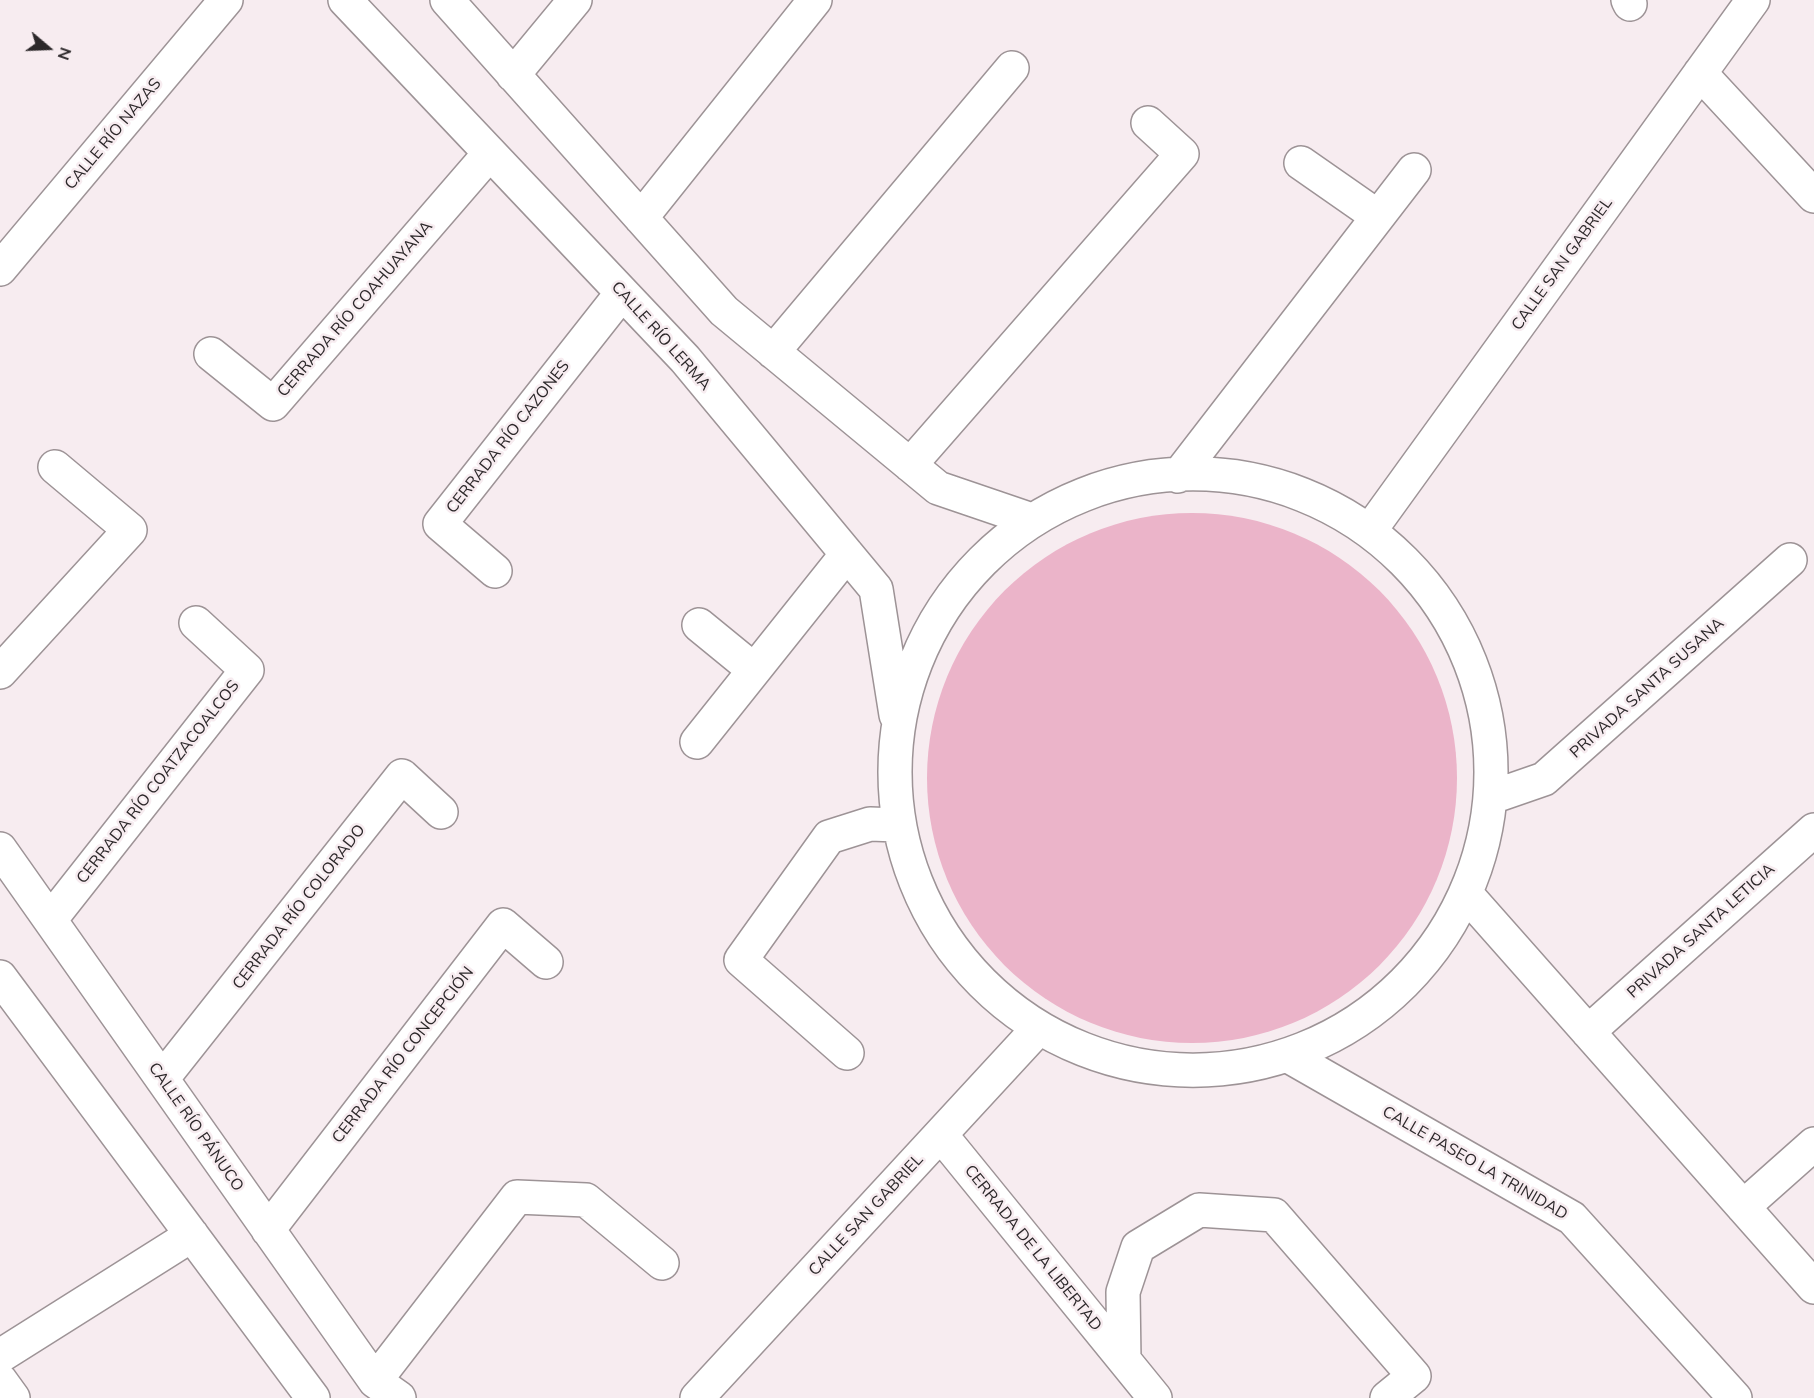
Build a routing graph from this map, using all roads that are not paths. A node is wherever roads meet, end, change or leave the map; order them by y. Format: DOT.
graph roads {
  1 [pos="226,0"];
  2 [pos="345,0"];
  3 [pos="447,0"];
  4 [pos="575,0"];
  5 [pos="815,0"];
  6 [pos="1753,0"];
  7 [pos="1012,68"];
  8 [pos="1700,73"];
  9 [pos="513,75"];
  10 [pos="1148,123"];
  11 [pos="490,153"];
  12 [pos="1301,163"];
  13 [pos="1414,170"];
  14 [pos="1814,196"];
  15 [pos="1377,216"];
  16 [pos="641,218"];
  17 [pos="0,269"];
  18 [pos="622,293"];
  19 [pos="773,352"];
  20 [pos="211,354"];
  21 [pos="910,465"];
  22 [pos="55,467"];
  23 [pos="1178,476"];
  24 [pos="1029,519"];
  25 [pos="1371,529"];
  26 [pos="847,554"];
  27 [pos="1790,560"];
  28 [pos="495,571"];
  29 [pos="196,624"];
  30 [pos="699,625"];
  31 [pos="754,670"];
  32 [pos="0,672"];
  33 [pos="896,716"];
  34 [pos="697,742"];
  35 [pos="1492,796"];
  36 [pos="441,812"];
  37 [pos="897,825"];
  38 [pos="1814,830"];
  39 [pos="0,849"];
  40 [pos="1467,895"];
  41 [pos="50,920"];
  42 [pos="546,962"];
  43 [pos="0,977"];
  44 [pos="1035,1032"];
  45 [pos="1588,1032"];
  46 [pos="847,1053"];
  47 [pos="1292,1058"];
  48 [pos="162,1079"];
  49 [pos="941,1135"];
  50 [pos="1814,1144"];
  51 [pos="1743,1207"];
  52 [pos="268,1230"];
  53 [pos="192,1235"];
  54 [pos="662,1263"];
  55 [pos="1814,1287"];
  56 [pos="0,1356"];
  57 [pos="1124,1360"];
  58 [pos="0,1380"];
  59 [pos="387,1389"];
  60 [pos="13,1398"];
  61 [pos="313,1398"];
  62 [pos="696,1398"];
  63 [pos="1155,1398"];
  64 [pos="1387,1398"];
  65 [pos="1735,1398"];
  1 -- 17 [label="street, CALLE RÍO NAZAS"];
  2 -- 11 [label="street, CALLE RÍO LERMA"];
  3 -- 9 [label="street"];
  4 -- 9 [label="street"];
  5 -- 16 [label="street"];
  6 -- 8 [label="street, CALLE SAN GABRIEL"];
  7 -- 19 [label="street"];
  8 -- 14 [label="street"];
  8 -- 25 [label="street, CALLE SAN GABRIEL"];
  9 -- 16 [label="street"];
  10 -- 21 [label="street"];
  11 -- 18 [label="street, CALLE RÍO LERMA"];
  11 -- 20 [label="street, CERRADA RÍO COAHUAYANA"];
  12 -- 15 [label="street"];
  13 -- 15 [label="street"];
  15 -- 23 [label="street"];
  16 -- 19 [label="street"];
  18 -- 26 [label="street, CALLE RÍO LERMA"];
  18 -- 28 [label="street, CERRADA RÍO CAZONES"];
  19 -- 21 [label="street"];
  21 -- 24 [label="street"];
  22 -- 32 [label="street"];
  23 -- 24 [label="street"];
  23 -- 25 [label="street"];
  24 -- 33 [label="street"];
  25 -- 35 [label="street"];
  26 -- 31 [label="street"];
  26 -- 33 [label="street, CALLE RÍO LERMA"];
  27 -- 35 [label="street, PRIVADA SANTA SUSANA"];
  29 -- 41 [label="street, CERRADA RÍO COATZACOALCOS"];
  30 -- 31 [label="street"];
  31 -- 34 [label="street"];
  33 -- 37 [label="street"];
  35 -- 40 [label="street"];
  36 -- 48 [label="street, CERRADA RÍO COLORADO"];
  37 -- 44 [label="street"];
  37 -- 46 [label="street"];
  38 -- 45 [label="street, PRIVADA SANTA LETICIA"];
  39 -- 41 [label="street, CALLE RÍO PÁNUCO"];
  40 -- 45 [label="street"];
  40 -- 47 [label="street"];
  41 -- 48 [label="street, CALLE RÍO PÁNUCO"];
  42 -- 52 [label="street, CERRADA RÍO CONCEPCIÓN"];
  43 -- 53 [label="street"];
  44 -- 47 [label="street"];
  44 -- 49 [label="street, CALLE SAN GABRIEL"];
  45 -- 51 [label="street"];
  47 -- 65 [label="street, CALLE PASEO LA TRINIDAD"];
  48 -- 52 [label="street, CALLE RÍO PÁNUCO"];
  49 -- 57 [label="street, CERRADA DE LA LIBERTAD"];
  49 -- 62 [label="street, CALLE SAN GABRIEL"];
  50 -- 51 [label="street"];
  51 -- 55 [label="street"];
  52 -- 59 [label="street, CALLE RÍO PÁNUCO"];
  53 -- 56 [label="street"];
  53 -- 61 [label="street"];
  54 -- 59 [label="street"];
  57 -- 63 [label="street, CERRADA DE LA LIBERTAD"];
  57 -- 64 [label="street, CERRADA DE LA LIBERTAD"];
  58 -- 60 [label="street"];
}
